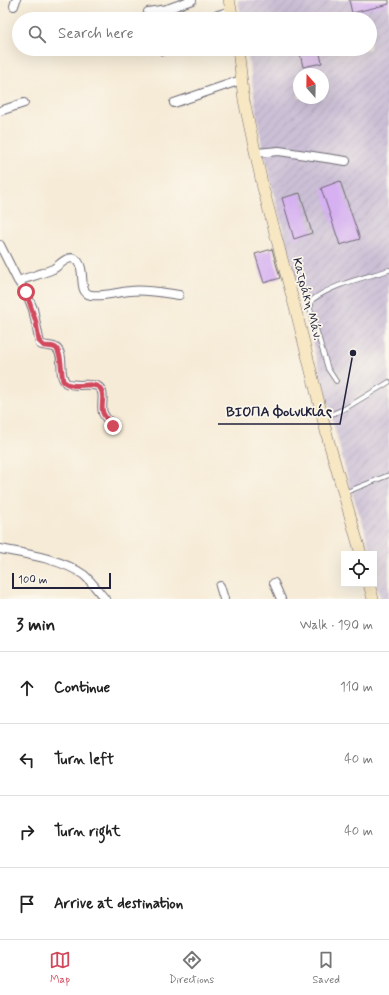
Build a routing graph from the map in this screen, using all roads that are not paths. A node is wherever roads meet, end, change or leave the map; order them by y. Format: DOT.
graph roads {
  1 [pos="192,0"];
  2 [pos="167,9"];
  3 [pos="148,12"];
  4 [pos="165,12"];
  5 [pos="170,12"];
  6 [pos="239,56"];
  7 [pos="241,80"];
  8 [pos="24,103"];
  9 [pos="174,103"];
  10 [pos="0,111"];
  11 [pos="256,152"];
  12 [pos="346,161"];
  13 [pos="0,245"];
  14 [pos="389,270"];
  15 [pos="18,281"];
  16 [pos="179,296"];
  17 [pos="336,381"];
  18 [pos="389,382"];
  19 [pos="322,418"];
  20 [pos="113,426"];
  21 [pos="389,475"];
  22 [pos="344,493"];
  23 [pos="0,549"];
  24 [pos="360,551"];
  25 [pos="274,583"];
  26 [pos="220,586"];
  27 [pos="369,587"];
  28 [pos="104,599"];
  29 [pos="224,599"];
  30 [pos="281,599"];
  31 [pos="373,599"];
  1 -- 2 [label="street"];
  2 -- 3 [label="street"];
  2 -- 4 [label="street"];
  2 -- 5 [label="street"];
  6 -- 7 [label="street, Κατράκη Μάν."];
  7 -- 9 [label="street"];
  7 -- 11 [label="street, Κατράκη Μάν."];
  8 -- 10 [label="street"];
  11 -- 12 [label="street"];
  11 -- 19 [label="street, Κατράκη Μάν."];
  13 -- 15 [label="street"];
  14 -- 17 [label="lane"];
  15 -- 16 [label="street"];
  15 -- 20 [label="street"];
  18 -- 19 [label="lane"];
  19 -- 22 [label="street, Κατράκη Μάν."];
  21 -- 22 [label="lane"];
  22 -- 24 [label="street, Κατράκη Μάν."];
  23 -- 28 [label="street"];
  25 -- 30 [label="street"];
  26 -- 29 [label="street"];
  27 -- 31 [label="street"];
}
